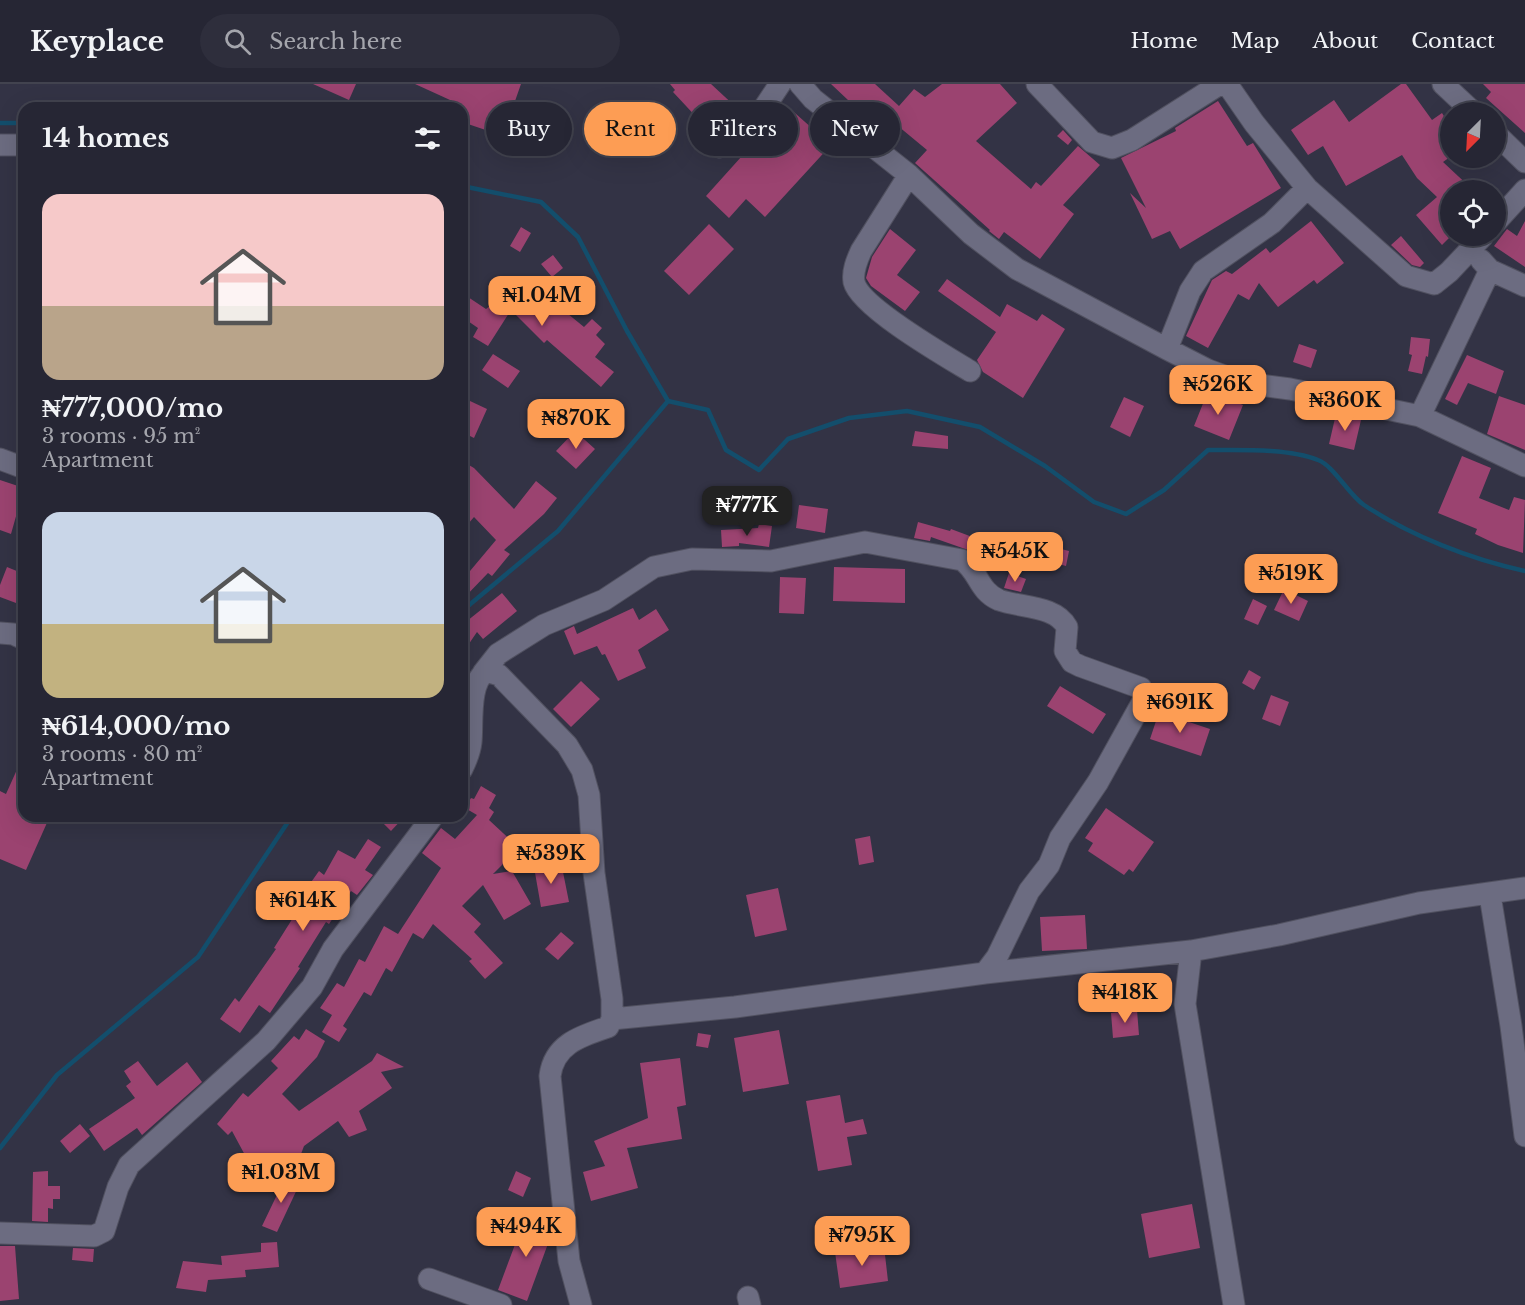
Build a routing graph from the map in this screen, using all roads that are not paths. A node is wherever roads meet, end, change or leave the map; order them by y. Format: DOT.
graph roads {
  1 [pos="780,84"];
  2 [pos="800,84"];
  3 [pos="1037,84"];
  4 [pos="1220,84"];
  5 [pos="1227,84"];
  6 [pos="1443,84"];
  7 [pos="768,102"];
  8 [pos="1462,102"];
  9 [pos="1506,144"];
  10 [pos="0,145"];
  11 [pos="18,145"];
  12 [pos="1525,162"];
  13 [pos="909,175"];
  14 [pos="1307,188"];
  15 [pos="1525,190"];
  16 [pos="1506,211"];
  17 [pos="1473,246"];
  18 [pos="1479,246"];
  19 [pos="1490,270"];
  20 [pos="1525,286"];
  21 [pos="1167,349"];
  22 [pos="970,371"];
  23 [pos="1420,416"];
  24 [pos="0,459"];
  25 [pos="18,466"];
  26 [pos="1525,466"];
  27 [pos="0,633"];
  28 [pos="18,636"];
  29 [pos="483,673"];
  30 [pos="468,752"];
  31 [pos="428,822"];
  32 [pos="1525,888"];
  33 [pos="1490,895"];
  34 [pos="1191,951"];
  35 [pos="985,973"];
  36 [pos="612,1019"];
  37 [pos="1525,1136"];
  38 [pos="0,1233"];
  39 [pos="429,1279"];
  40 [pos="501,1305"];
  41 [pos="581,1305"];
  42 [pos="1234,1305"];
  1 -- 7 [label="street"];
  2 -- 13 [label="street"];
  3 -- 4 [label="street"];
  5 -- 14 [label="street"];
  6 -- 8 [label="street"];
  9 -- 12 [label="street"];
  10 -- 11 [label="street"];
  13 -- 21 [label="street"];
  13 -- 22 [label="street"];
  14 -- 17 [label="street"];
  14 -- 21 [label="street"];
  15 -- 16 [label="street"];
  18 -- 19 [label="street"];
  19 -- 20 [label="street"];
  19 -- 23 [label="street"];
  21 -- 23 [label="street"];
  23 -- 26 [label="street"];
  24 -- 25 [label="street"];
  27 -- 28 [label="street"];
  29 -- 30 [label="street"];
  29 -- 35 [label="street"];
  29 -- 36 [label="street"];
  31 -- 38 [label="street"];
  32 -- 33 [label="street"];
  33 -- 34 [label="street"];
  33 -- 37 [label="street"];
  34 -- 35 [label="street"];
  34 -- 42 [label="street"];
  35 -- 36 [label="street"];
  36 -- 41 [label="street"];
  39 -- 40 [label="street"];
}
